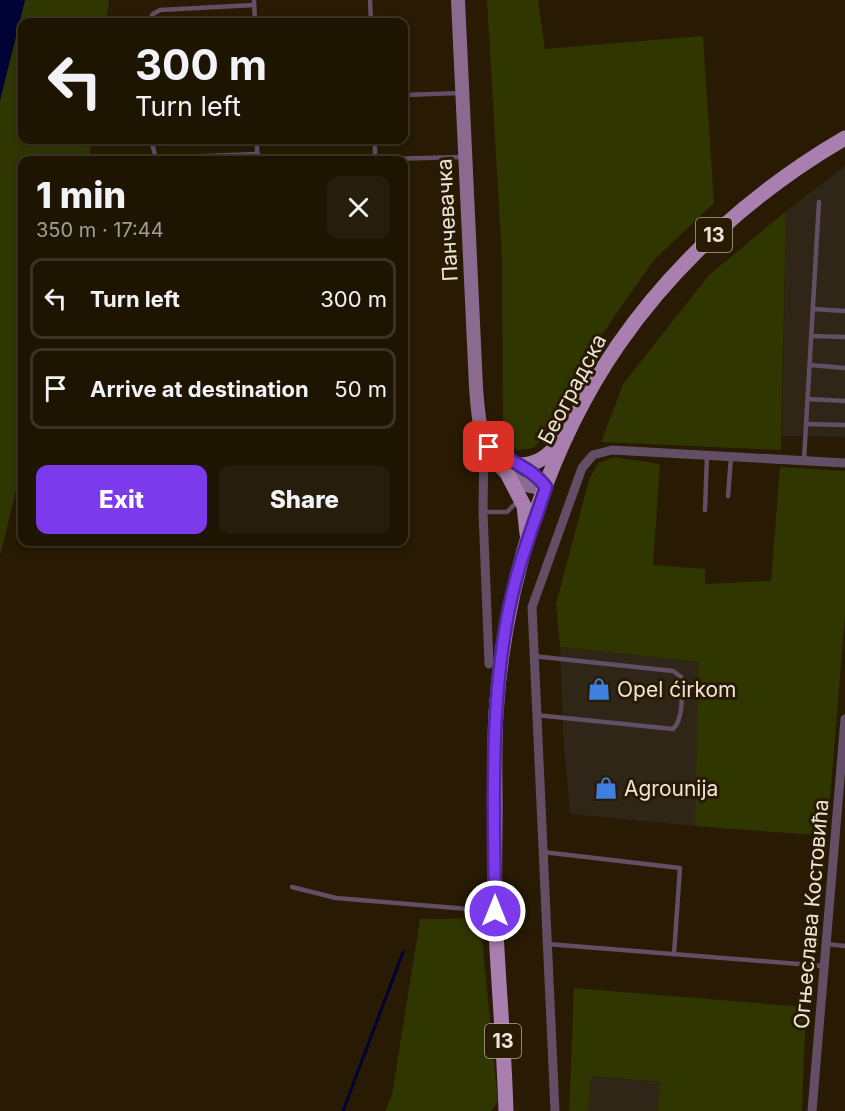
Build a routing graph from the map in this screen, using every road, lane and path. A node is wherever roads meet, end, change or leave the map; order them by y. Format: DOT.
graph roads {
  1 [pos="370,0"];
  2 [pos="458,0"];
  3 [pos="254,2"];
  4 [pos="150,18"];
  5 [pos="255,18"];
  6 [pos="371,18"];
  7 [pos="462,93"];
  8 [pos="408,95"];
  9 [pos="845,138"];
  10 [pos="257,144"];
  11 [pos="257,154"];
  12 [pos="206,156"];
  13 [pos="260,156"];
  14 [pos="465,157"];
  15 [pos="408,159"];
  16 [pos="819,202"];
  17 [pos="813,309"];
  18 [pos="845,311"];
  19 [pos="811,336"];
  20 [pos="845,337"];
  21 [pos="810,366"];
  22 [pos="845,368"];
  23 [pos="808,399"];
  24 [pos="845,401"];
  25 [pos="806,424"];
  26 [pos="845,425"];
  27 [pos="568,433"];
  28 [pos="486,442"];
  29 [pos="707,455"];
  30 [pos="731,457"];
  31 [pos="804,460"];
  32 [pos="845,463"];
  33 [pos="521,465"];
  34 [pos="508,475"];
  35 [pos="546,487"];
  36 [pos="519,496"];
  37 [pos="728,496"];
  38 [pos="705,510"];
  39 [pos="483,512"];
  40 [pos="527,542"];
  41 [pos="533,656"];
  42 [pos="489,664"];
  43 [pos="536,715"];
  44 [pos="845,719"];
  45 [pos="842,786"];
  46 [pos="543,852"];
  47 [pos="292,887"];
  48 [pos="495,911"];
  49 [pos="547,944"];
  50 [pos="826,944"];
  51 [pos="845,946"];
  52 [pos="674,954"];
  53 [pos="824,966"];
  54 [pos="505,1110"];
  55 [pos="555,1111"];
  56 [pos="812,1111"];
  1 -- 6 [label="lane"];
  2 -- 7 [label="street, Панчевачка"];
  3 -- 4 [label="lane"];
  3 -- 5 [label="lane"];
  7 -- 8 [label="lane"];
  7 -- 14 [label="street, Панчевачка"];
  9 -- 27 [label="main road, Београдска / 13"];
  10 -- 11 [label="lane"];
  11 -- 12 [label="lane"];
  11 -- 13 [label="lane"];
  14 -- 15 [label="lane"];
  14 -- 28 [label="street, Панчевачка"];
  16 -- 17 [label="lane"];
  17 -- 18 [label="lane"];
  17 -- 19 [label="lane"];
  19 -- 20 [label="lane"];
  19 -- 21 [label="lane"];
  21 -- 22 [label="lane"];
  21 -- 23 [label="lane"];
  23 -- 24 [label="lane"];
  23 -- 25 [label="lane"];
  25 -- 26 [label="lane"];
  25 -- 31 [label="lane"];
  27 -- 33 [label="main road"];
  27 -- 35 [label="main road, Београдска / 13"];
  28 -- 33 [label="street"];
  28 -- 34 [label="street"];
  28 -- 39 [label="street, Панчевачка"];
  29 -- 30 [label="street"];
  29 -- 38 [label="lane"];
  29 -- 41 [label="street"];
  30 -- 31 [label="street"];
  30 -- 37 [label="lane"];
  31 -- 32 [label="street"];
  33 -- 35 [label="street"];
  34 -- 35 [label="street"];
  34 -- 36 [label="main road"];
  35 -- 40 [label="main road, Београдска / 13"];
  36 -- 39 [label="lane"];
  36 -- 40 [label="main road"];
  39 -- 42 [label="street, Панчевачка"];
  40 -- 48 [label="main road, Београдска / 13"];
  41 -- 43 [label="street"];
  41 -- 43 [label="lane"];
  43 -- 46 [label="street"];
  44 -- 45 [label="street, Огњеслава Костовића"];
  45 -- 50 [label="street, Огњеслава Костовића"];
  46 -- 49 [label="street"];
  46 -- 52 [label="lane"];
  47 -- 48 [label="lane"];
  48 -- 54 [label="main road, Београдска / 13"];
  49 -- 52 [label="lane"];
  49 -- 55 [label="street"];
  50 -- 51 [label="lane"];
  50 -- 53 [label="street, Огњеслава Костовића"];
  52 -- 53 [label="lane"];
  53 -- 56 [label="street, Огњеслава Костовића"];
}
